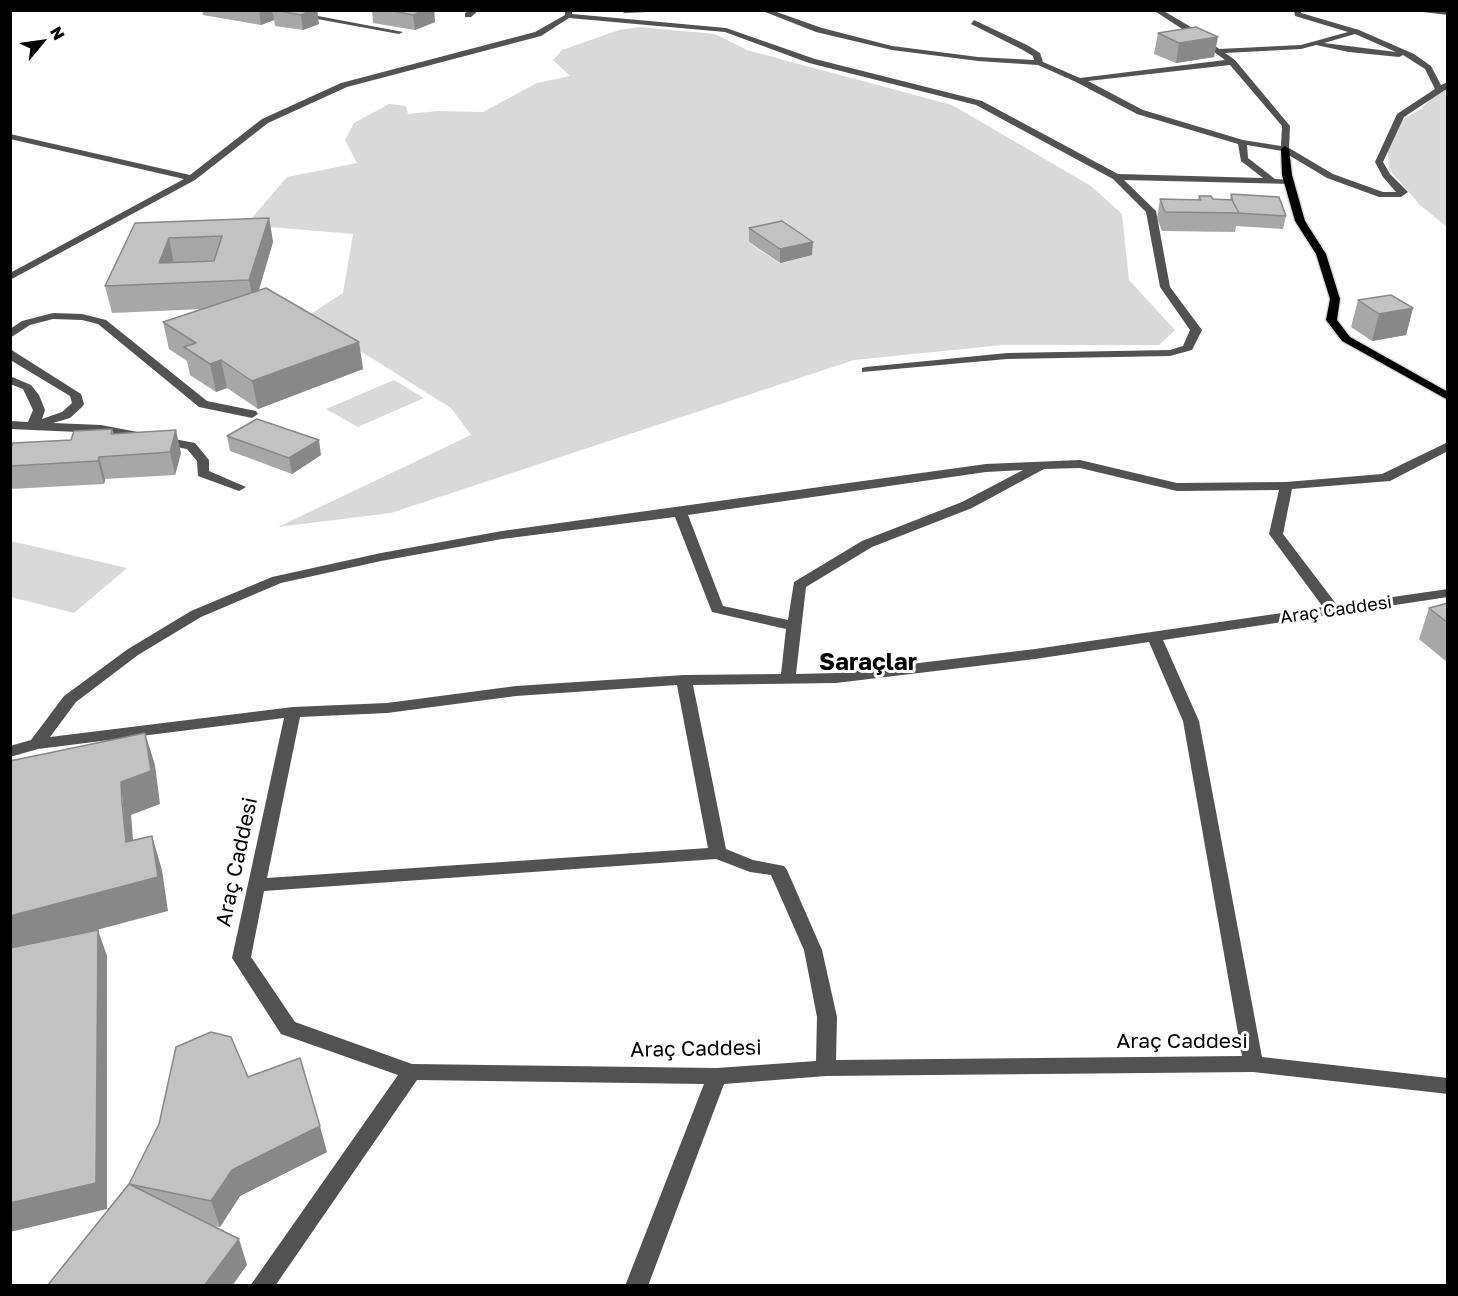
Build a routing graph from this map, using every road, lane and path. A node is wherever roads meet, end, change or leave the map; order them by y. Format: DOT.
graph roads {
  1 [pos="271,10"];
  2 [pos="314,10"];
  3 [pos="476,10"];
  4 [pos="602,10"];
  5 [pos="693,10"];
  6 [pos="763,10"];
  7 [pos="1156,10"];
  8 [pos="1297,10"];
  9 [pos="1423,10"];
  10 [pos="569,13"];
  11 [pos="1448,13"];
  12 [pos="468,15"];
  13 [pos="301,16"];
  14 [pos="373,17"];
  15 [pos="974,22"];
  16 [pos="356,24"];
  17 [pos="399,32"];
  18 [pos="1356,32"];
  19 [pos="1315,43"];
  20 [pos="1216,51"];
  21 [pos="1411,56"];
  22 [pos="1232,62"];
  23 [pos="1039,63"];
  24 [pos="1079,80"];
  25 [pos="1443,86"];
  26 [pos="10,136"];
  27 [pos="1242,142"];
  28 [pos="1285,149"];
  29 [pos="1116,177"];
  30 [pos="192,178"];
  31 [pos="1272,181"];
  32 [pos="1289,182"];
  33 [pos="10,277"];
  34 [pos="10,334"];
  35 [pos="10,351"];
  36 [pos="866,370"];
  37 [pos="10,379"];
  38 [pos="1448,397"];
  39 [pos="252,414"];
  40 [pos="10,425"];
  41 [pos="33,425"];
  42 [pos="1448,446"];
  43 [pos="1042,466"];
  44 [pos="1286,486"];
  45 [pos="239,487"];
  46 [pos="680,512"];
  47 [pos="1448,593"];
  48 [pos="1333,610"];
  49 [pos="794,626"];
  50 [pos="1154,637"];
  51 [pos="788,679"];
  52 [pos="684,680"];
  53 [pos="293,712"];
  54 [pos="37,744"];
  55 [pos="10,752"];
  56 [pos="718,853"];
  57 [pos="257,885"];
  58 [pos="1253,1064"];
  59 [pos="826,1068"];
  60 [pos="412,1072"];
  61 [pos="717,1076"];
  62 [pos="1448,1086"];
  63 [pos="261,1286"];
  64 [pos="636,1286"];
  1 -- 13 [label="street"];
  2 -- 13 [label="street"];
  3 -- 12 [label="street"];
  4 -- 5 [label="street"];
  6 -- 23 [label="street"];
  7 -- 20 [label="street"];
  8 -- 18 [label="street"];
  9 -- 11 [label="street"];
  10 -- 29 [label="street"];
  10 -- 30 [label="street"];
  13 -- 16 [label="street"];
  14 -- 16 [label="street"];
  15 -- 23 [label="street"];
  16 -- 17 [label="street"];
  18 -- 19 [label="street"];
  18 -- 21 [label="street"];
  19 -- 20 [label="street"];
  19 -- 21 [label="street"];
  20 -- 22 [label="street"];
  21 -- 25 [label="street"];
  22 -- 24 [label="street"];
  22 -- 28 [label="street"];
  23 -- 24 [label="street"];
  24 -- 27 [label="street"];
  25 -- 28 [label="street"];
  26 -- 30 [label="street"];
  27 -- 28 [label="street"];
  27 -- 31 [label="street"];
  28 -- 32 [label="main road"];
  29 -- 31 [label="street"];
  29 -- 36 [label="street"];
  30 -- 33 [label="street"];
  31 -- 32 [label="street"];
  32 -- 38 [label="main road"];
  34 -- 39 [label="street"];
  35 -- 41 [label="street"];
  37 -- 41 [label="street"];
  40 -- 41 [label="street"];
  41 -- 45 [label="street"];
  42 -- 44 [label="street"];
  43 -- 44 [label="street"];
  43 -- 46 [label="street"];
  43 -- 49 [label="street"];
  44 -- 48 [label="street"];
  46 -- 49 [label="street"];
  46 -- 54 [label="street"];
  47 -- 48 [label="street, Araç Caddesi"];
  48 -- 50 [label="street, Araç Caddesi"];
  49 -- 51 [label="street"];
  50 -- 51 [label="street, Araç Caddesi"];
  50 -- 58 [label="street"];
  51 -- 52 [label="street, Araç Caddesi"];
  52 -- 53 [label="street, Araç Caddesi"];
  52 -- 56 [label="street"];
  53 -- 54 [label="street, Araç Caddesi"];
  53 -- 57 [label="street, Araç Caddesi"];
  54 -- 55 [label="street, Araç Caddesi"];
  56 -- 57 [label="street"];
  56 -- 59 [label="street"];
  57 -- 60 [label="street, Araç Caddesi"];
  58 -- 59 [label="street, Araç Caddesi"];
  58 -- 62 [label="street, Araç Caddesi"];
  59 -- 61 [label="street, Araç Caddesi"];
  60 -- 61 [label="street, Araç Caddesi"];
  60 -- 63 [label="street"];
  61 -- 64 [label="street"];
}
